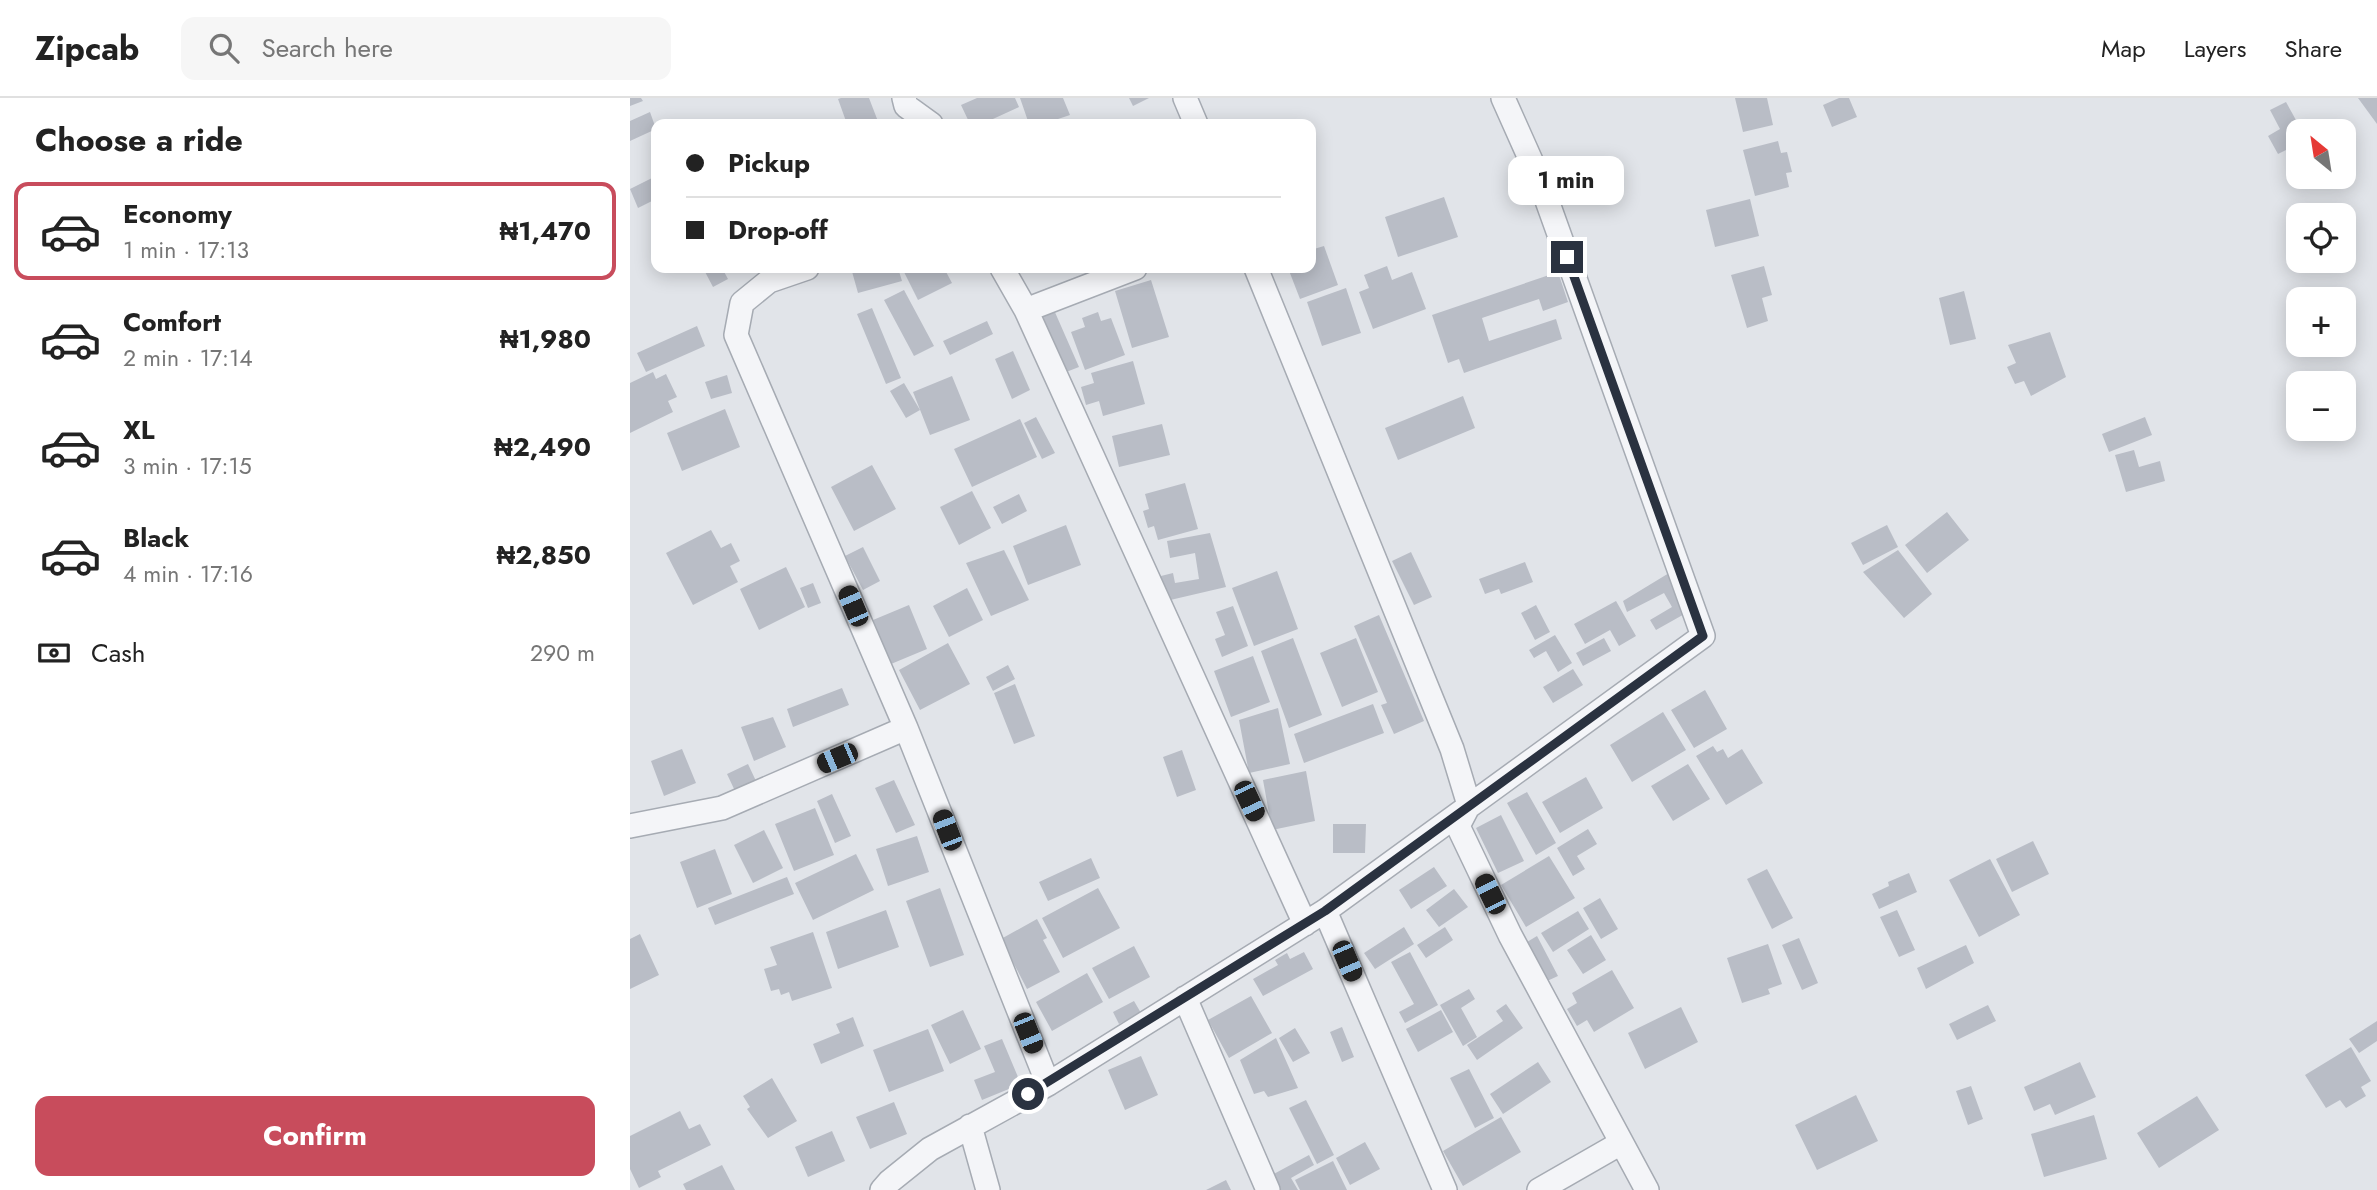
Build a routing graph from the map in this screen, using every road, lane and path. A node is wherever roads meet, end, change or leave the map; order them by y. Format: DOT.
graph roads {
  1 [pos="904,98"];
  2 [pos="1185,98"];
  3 [pos="1503,98"];
  4 [pos="923,119"];
  5 [pos="1194,119"];
  6 [pos="792,273"];
  7 [pos="1005,273"];
  8 [pos="1122,273"];
  9 [pos="1258,273"];
  10 [pos="1026,310"];
  11 [pos="906,728"];
  12 [pos="1469,805"];
  13 [pos="630,826"];
  14 [pos="1325,911"];
  15 [pos="1305,924"];
  16 [pos="1185,998"];
  17 [pos="1048,1084"];
  18 [pos="970,1126"];
  19 [pos="1621,1143"];
  20 [pos="882,1190"];
  21 [pos="988,1190"];
  22 [pos="1268,1190"];
  23 [pos="1446,1190"];
  24 [pos="1539,1190"];
  25 [pos="1647,1190"];
  1 -- 4 [label="street"];
  2 -- 5 [label="street"];
  3 -- 12 [label="street"];
  6 -- 11 [label="street"];
  7 -- 10 [label="street"];
  8 -- 10 [label="street"];
  9 -- 12 [label="street"];
  10 -- 15 [label="street"];
  11 -- 13 [label="street"];
  11 -- 17 [label="street"];
  12 -- 14 [label="street"];
  12 -- 19 [label="street"];
  14 -- 15 [label="street"];
  14 -- 23 [label="street"];
  15 -- 16 [label="street"];
  16 -- 17 [label="street"];
  16 -- 22 [label="street"];
  17 -- 18 [label="street"];
  18 -- 20 [label="street"];
  18 -- 21 [label="street"];
  19 -- 24 [label="street"];
  19 -- 25 [label="street"];
}
